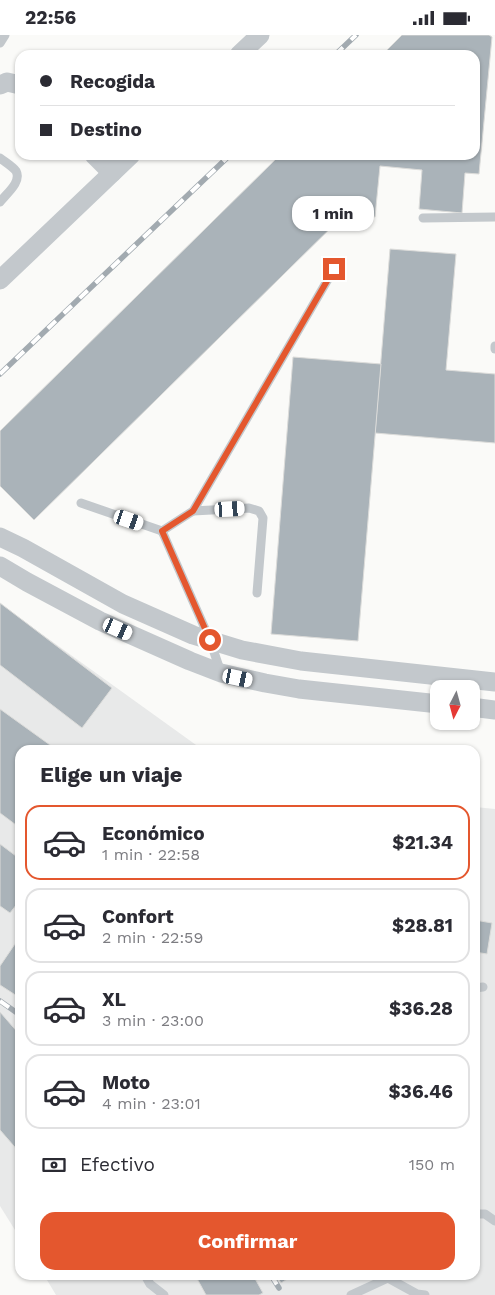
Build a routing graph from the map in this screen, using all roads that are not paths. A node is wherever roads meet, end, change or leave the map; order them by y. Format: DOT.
graph roads {
  1 [pos="5,35"];
  2 [pos="260,35"];
  3 [pos="0,43"];
  4 [pos="244,50"];
  5 [pos="15,84"];
  6 [pos="0,85"];
  7 [pos="0,158"];
  8 [pos="99,160"];
  9 [pos="126,160"];
  10 [pos="112,173"];
  11 [pos="0,202"];
  12 [pos="495,217"];
  13 [pos="423,218"];
  14 [pos="334,269"];
  15 [pos="0,280"];
  16 [pos="81,503"];
  17 [pos="193,511"];
  18 [pos="162,531"];
  19 [pos="0,537"];
  20 [pos="0,566"];
  21 [pos="257,593"];
  22 [pos="210,640"];
  23 [pos="221,673"];
  24 [pos="495,681"];
  25 [pos="430,703"];
  26 [pos="480,708"];
  27 [pos="495,710"];
  28 [pos="480,1214"];
  29 [pos="495,1221"];
  30 [pos="148,1280"];
  31 [pos="379,1280"];
  32 [pos="394,1280"];
  33 [pos="164,1295"];
  34 [pos="351,1295"];
  35 [pos="425,1295"];
  1 -- 3 [label="lane"];
  2 -- 4 [label="street"];
  5 -- 6 [label="street"];
  7 -- 11 [label="lane"];
  8 -- 10 [label="street"];
  9 -- 10 [label="street"];
  10 -- 15 [label="street"];
  12 -- 13 [label="lane"];
  14 -- 17 [label="lane"];
  16 -- 18 [label="lane"];
  17 -- 18 [label="lane"];
  17 -- 21 [label="lane"];
  18 -- 22 [label="lane"];
  19 -- 22 [label="street"];
  20 -- 23 [label="street"];
  22 -- 23 [label="lane"];
  22 -- 24 [label="street"];
  23 -- 25 [label="street"];
  26 -- 27 [label="street"];
  28 -- 29 [label="lane"];
  30 -- 33 [label="lane"];
  31 -- 34 [label="lane"];
  32 -- 35 [label="lane"];
}
